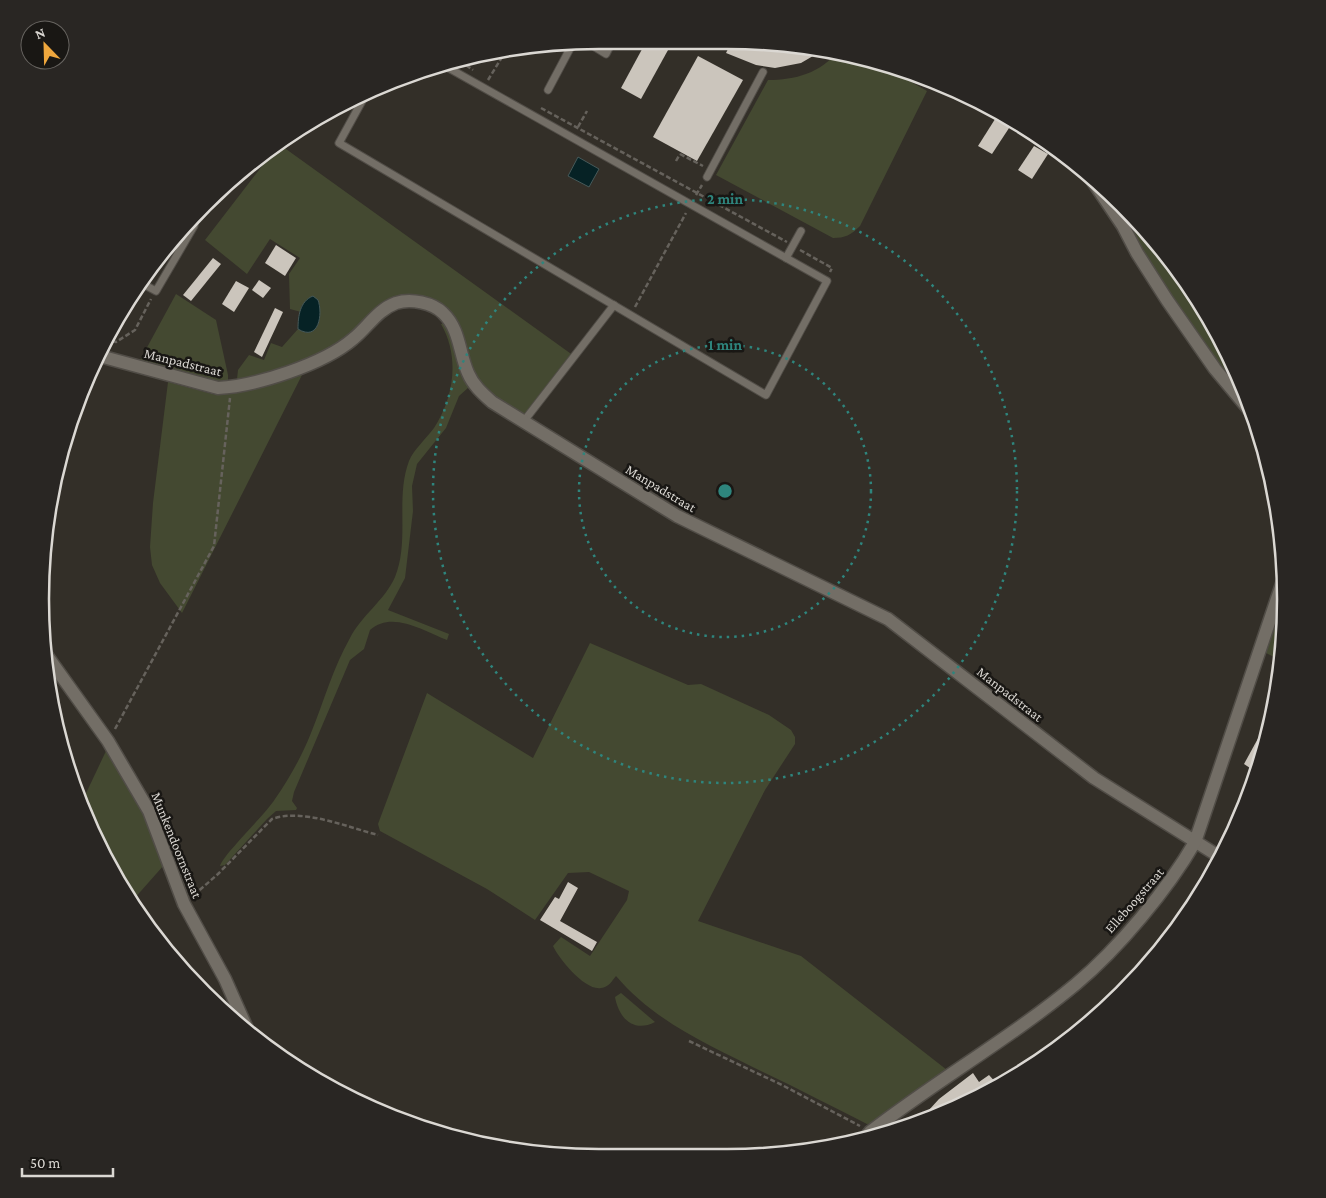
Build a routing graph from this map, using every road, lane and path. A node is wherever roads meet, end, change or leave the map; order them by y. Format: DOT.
graph roads {
  1 [pos="598,49"];
  2 [pos="609,49"];
  3 [pos="569,50"];
  4 [pos="502,57"];
  5 [pos="466,65"];
  6 [pos="450,69"];
  7 [pos="474,70"];
  8 [pos="763,72"];
  9 [pos="481,75"];
  10 [pos="488,80"];
  11 [pos="496,84"];
  12 [pos="548,90"];
  13 [pos="361,103"];
  14 [pos="537,106"];
  15 [pos="586,111"];
  16 [pos="578,127"];
  17 [pos="676,161"];
  18 [pos="708,173"];
  19 [pos="696,194"];
  20 [pos="1104,199"];
  21 [pos="690,204"];
  22 [pos="1128,222"];
  23 [pos="1123,226"];
  24 [pos="193,228"];
  25 [pos="801,231"];
  26 [pos="793,246"];
  27 [pos="786,258"];
  28 [pos="825,280"];
  29 [pos="146,285"];
  30 [pos="156,291"];
  31 [pos="614,305"];
  32 [pos="630,314"];
  33 [pos="113,341"];
  34 [pos="104,357"];
  35 [pos="231,387"];
  36 [pos="1238,396"];
  37 [pos="524,421"];
  38 [pos="1277,599"];
  39 [pos="52,663"];
  40 [pos="108,741"];
  41 [pos="378,835"];
  42 [pos="1195,842"];
  43 [pos="1215,854"];
  44 [pos="184,904"];
  45 [pos="242,1018"];
  46 [pos="689,1041"];
  47 [pos="874,1129"];
  48 [pos="863,1132"];
  1 -- 2 [label="lane"];
  3 -- 12 [label="lane"];
  4 -- 10 [label="path"];
  5 -- 7 [label="path"];
  6 -- 21 [label="lane"];
  8 -- 18 [label="lane"];
  9 -- 10 [label="path"];
  10 -- 11 [label="path"];
  13 -- 31 [label="lane"];
  14 -- 16 [label="path"];
  15 -- 16 [label="path"];
  16 -- 19 [label="path"];
  17 -- 18 [label="path"];
  18 -- 19 [label="path"];
  19 -- 21 [label="path"];
  19 -- 26 [label="path"];
  20 -- 23 [label="street"];
  21 -- 27 [label="lane"];
  21 -- 32 [label="path"];
  22 -- 23 [label="street"];
  23 -- 36 [label="street"];
  24 -- 30 [label="lane"];
  25 -- 26 [label="lane"];
  26 -- 27 [label="lane"];
  26 -- 28 [label="path"];
  27 -- 28 [label="lane"];
  28 -- 32 [label="lane"];
  29 -- 30 [label="lane"];
  30 -- 33 [label="path"];
  31 -- 32 [label="lane"];
  31 -- 37 [label="lane"];
  34 -- 35 [label="street, Manpadstraat"];
  35 -- 37 [label="street, Manpadstraat"];
  35 -- 40 [label="path"];
  37 -- 42 [label="street, Manpadstraat"];
  38 -- 42 [label="street, Elleboogstraat"];
  39 -- 40 [label="street, Munkendoornstraat"];
  40 -- 44 [label="street, Munkendoornstraat"];
  41 -- 44 [label="path"];
  42 -- 43 [label="street, Manpadstraat"];
  42 -- 47 [label="street, Elleboogstraat"];
  44 -- 45 [label="street, Munkendoornstraat"];
  46 -- 48 [label="path"];
}
